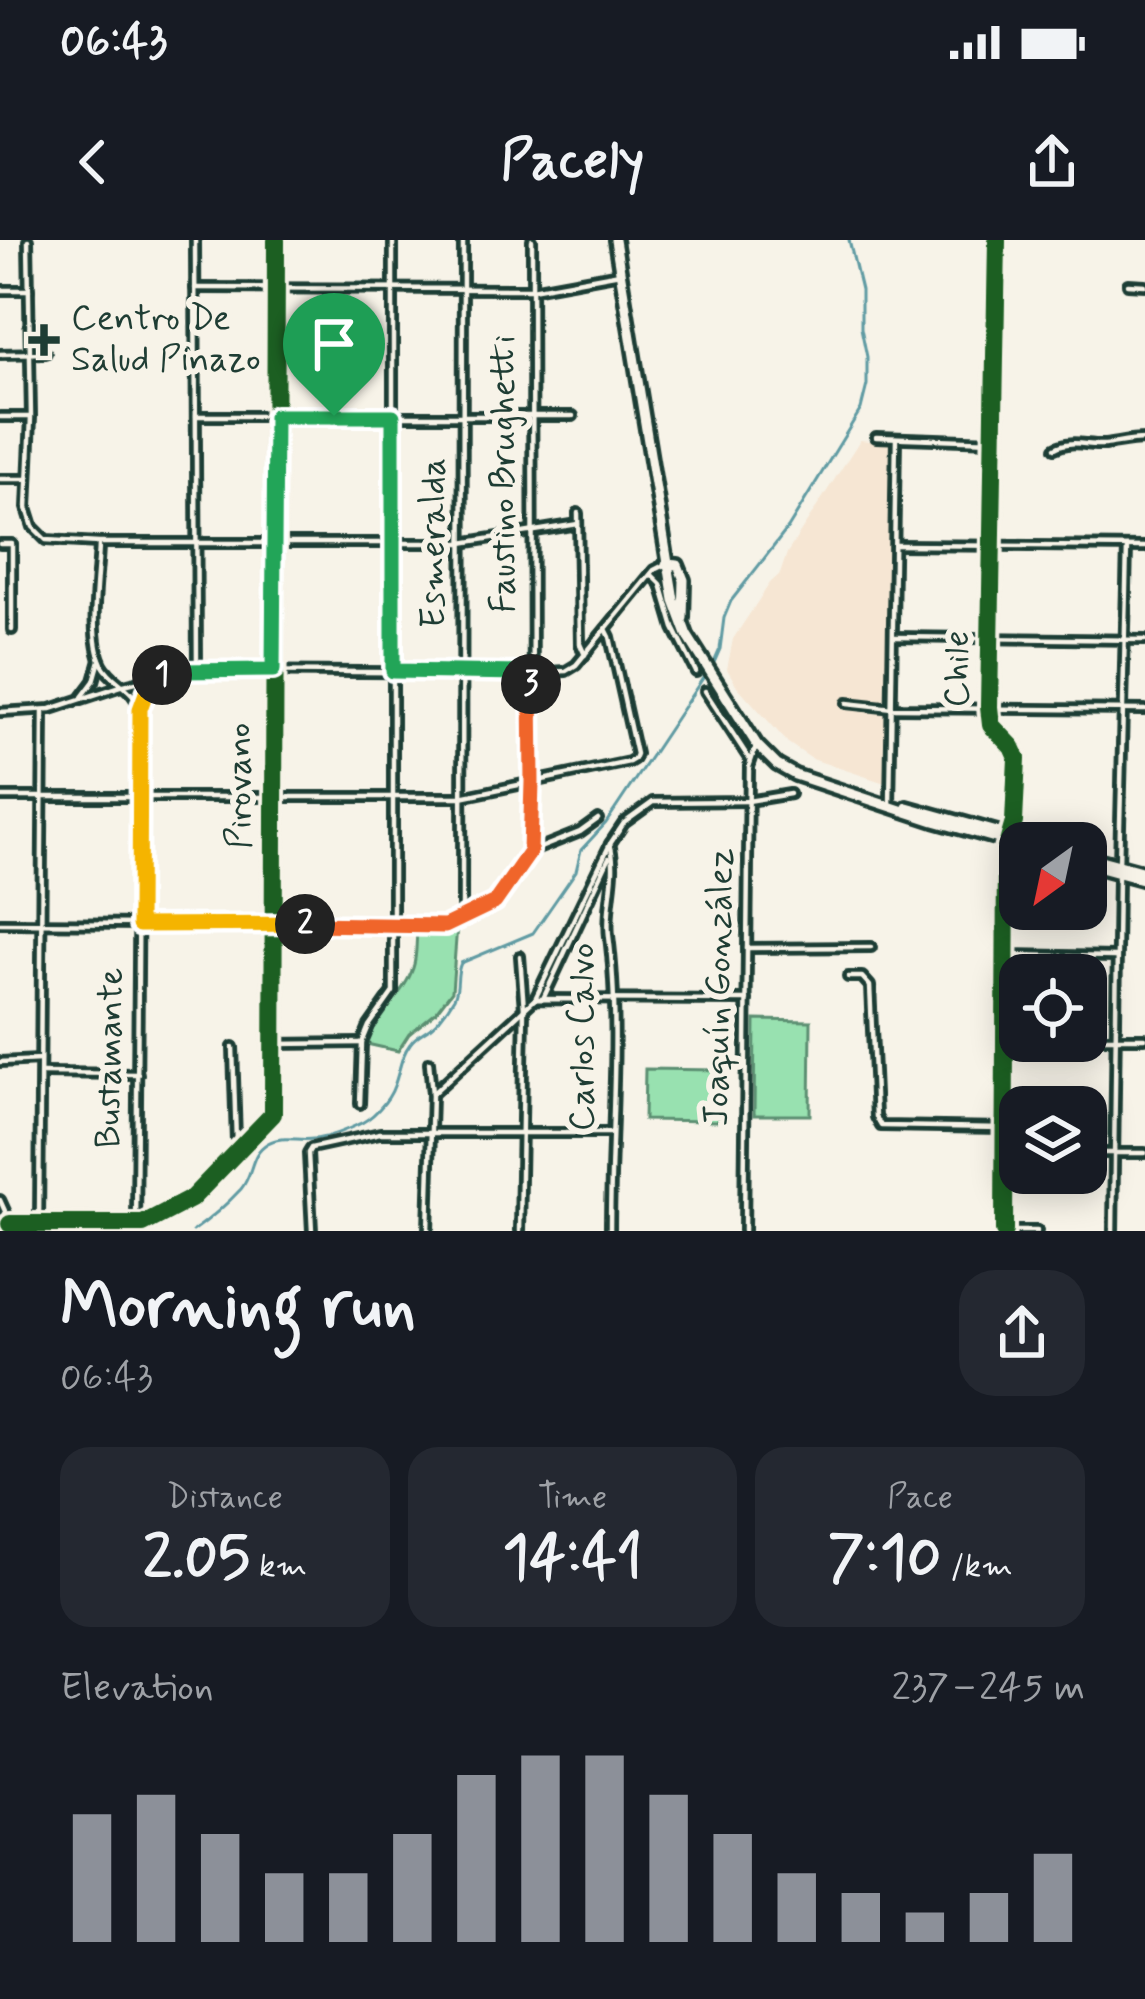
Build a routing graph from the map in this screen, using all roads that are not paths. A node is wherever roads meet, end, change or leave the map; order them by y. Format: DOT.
graph roads {
  1 [pos="28,240"];
  2 [pos="195,240"];
  3 [pos="276,240"];
  4 [pos="393,240"];
  5 [pos="463,240"];
  6 [pos="532,240"];
  7 [pos="615,240"];
  8 [pos="997,240"];
  9 [pos="620,274"];
  10 [pos="1128,284"];
  11 [pos="1145,285"];
  12 [pos="196,288"];
  13 [pos="277,288"];
  14 [pos="532,289"];
  15 [pos="0,290"];
  16 [pos="28,290"];
  17 [pos="393,290"];
  18 [pos="463,290"];
  19 [pos="46,352"];
  20 [pos="0,354"];
  21 [pos="30,354"];
  22 [pos="196,416"];
  23 [pos="275,416"];
  24 [pos="393,416"];
  25 [pos="461,416"];
  26 [pos="573,416"];
  27 [pos="0,417"];
  28 [pos="31,417"];
  29 [pos="532,417"];
  30 [pos="876,437"];
  31 [pos="896,438"];
  32 [pos="1145,440"];
  33 [pos="994,441"];
  34 [pos="1055,448"];
  35 [pos="0,479"];
  36 [pos="27,479"];
  37 [pos="578,514"];
  38 [pos="578,524"];
  39 [pos="531,532"];
  40 [pos="99,543"];
  41 [pos="197,543"];
  42 [pos="274,543"];
  43 [pos="393,543"];
  44 [pos="462,543"];
  45 [pos="0,544"];
  46 [pos="895,545"];
  47 [pos="993,546"];
  48 [pos="1127,547"];
  49 [pos="1145,547"];
  50 [pos="666,563"];
  51 [pos="651,574"];
  52 [pos="605,629"];
  53 [pos="11,630"];
  54 [pos="894,637"];
  55 [pos="991,640"];
  56 [pos="1126,640"];
  57 [pos="1145,640"];
  58 [pos="585,655"];
  59 [pos="100,660"];
  60 [pos="700,668"];
  61 [pos="197,670"];
  62 [pos="273,670"];
  63 [pos="393,671"];
  64 [pos="461,672"];
  65 [pos="531,673"];
  66 [pos="158,676"];
  67 [pos="124,685"];
  68 [pos="706,692"];
  69 [pos="81,699"];
  70 [pos="847,703"];
  71 [pos="989,707"];
  72 [pos="893,708"];
  73 [pos="140,709"];
  74 [pos="43,710"];
  75 [pos="1124,710"];
  76 [pos="1145,710"];
  77 [pos="0,712"];
  78 [pos="757,745"];
  79 [pos="750,760"];
  80 [pos="532,782"];
  81 [pos="790,794"];
  82 [pos="0,796"];
  83 [pos="139,796"];
  84 [pos="461,796"];
  85 [pos="41,797"];
  86 [pos="273,797"];
  87 [pos="392,798"];
  88 [pos="748,802"];
  89 [pos="890,806"];
  90 [pos="598,819"];
  91 [pos="1014,822"];
  92 [pos="999,836"];
  93 [pos="610,844"];
  94 [pos="530,852"];
  95 [pos="612,852"];
  96 [pos="1107,866"];
  97 [pos="1119,869"];
  98 [pos="1145,876"];
  99 [pos="462,919"];
  100 [pos="0,922"];
  101 [pos="41,923"];
  102 [pos="274,923"];
  103 [pos="139,925"];
  104 [pos="393,925"];
  105 [pos="871,947"];
  106 [pos="747,948"];
  107 [pos="520,956"];
  108 [pos="1107,957"];
  109 [pos="1115,957"];
  110 [pos="848,977"];
  111 [pos="539,999"];
  112 [pos="614,1000"];
  113 [pos="747,1000"];
  114 [pos="524,1009"];
  115 [pos="1107,1038"];
  116 [pos="1115,1038"];
  117 [pos="1145,1038"];
  118 [pos="362,1043"];
  119 [pos="273,1044"];
  120 [pos="233,1047"];
  121 [pos="40,1060"];
  122 [pos="0,1062"];
  123 [pos="429,1063"];
  124 [pos="40,1073"];
  125 [pos="138,1074"];
  126 [pos="432,1094"];
  127 [pos="360,1104"];
  128 [pos="999,1128"];
  129 [pos="430,1132"];
  130 [pos="522,1132"];
  131 [pos="611,1133"];
  132 [pos="238,1148"];
  133 [pos="1107,1153"];
  134 [pos="1114,1153"];
  135 [pos="1145,1153"];
  136 [pos="1004,1194"];
  137 [pos="0,1200"];
  138 [pos="39,1223"];
  139 [pos="12,1228"];
  140 [pos="136,1228"];
  141 [pos="312,1231"];
  142 [pos="428,1231"];
  143 [pos="520,1231"];
  144 [pos="610,1231"];
  145 [pos="744,1231"];
  146 [pos="1004,1231"];
  147 [pos="1037,1231"];
  148 [pos="1113,1231"];
  1 -- 16 [label="street"];
  2 -- 12 [label="street"];
  3 -- 13 [label="street, Pirovano"];
  4 -- 17 [label="street"];
  5 -- 18 [label="street, Esmeralda"];
  6 -- 14 [label="street, Faustino Brughetti"];
  7 -- 9 [label="main road"];
  8 -- 33 [label="street, Chile"];
  9 -- 14 [label="street"];
  9 -- 50 [label="main road"];
  10 -- 11 [label="street"];
  12 -- 13 [label="street"];
  12 -- 22 [label="street"];
  13 -- 17 [label="street"];
  13 -- 23 [label="street, Pirovano"];
  14 -- 18 [label="street"];
  14 -- 29 [label="street, Faustino Brughetti"];
  15 -- 16 [label="street"];
  16 -- 21 [label="street"];
  17 -- 18 [label="street"];
  17 -- 24 [label="street"];
  18 -- 25 [label="street, Esmeralda"];
  19 -- 21 [label="street"];
  20 -- 21 [label="street"];
  21 -- 28 [label="street"];
  22 -- 23 [label="street"];
  22 -- 41 [label="street"];
  23 -- 24 [label="street"];
  23 -- 42 [label="street, Pirovano"];
  24 -- 25 [label="street"];
  24 -- 43 [label="street"];
  25 -- 29 [label="street"];
  25 -- 44 [label="street, Esmeralda"];
  26 -- 29 [label="street"];
  27 -- 28 [label="street"];
  28 -- 36 [label="street"];
  29 -- 39 [label="street, Faustino Brughetti"];
  30 -- 31 [label="street"];
  31 -- 33 [label="street"];
  31 -- 46 [label="street"];
  32 -- 34 [label="street"];
  33 -- 47 [label="street, Chile"];
  35 -- 36 [label="street"];
  36 -- 40 [label="street"];
  37 -- 38 [label="street"];
  38 -- 39 [label="street"];
  38 -- 58 [label="street"];
  39 -- 44 [label="street"];
  39 -- 65 [label="street, Faustino Brughetti"];
  40 -- 41 [label="street"];
  40 -- 59 [label="street"];
  41 -- 42 [label="street"];
  41 -- 61 [label="street"];
  42 -- 43 [label="street"];
  42 -- 62 [label="street, Pirovano"];
  43 -- 44 [label="street"];
  43 -- 63 [label="street"];
  44 -- 64 [label="street, Esmeralda"];
  45 -- 53 [label="street"];
  46 -- 47 [label="street"];
  46 -- 54 [label="street"];
  47 -- 48 [label="street"];
  47 -- 55 [label="street, Chile"];
  48 -- 49 [label="street"];
  48 -- 56 [label="street"];
  50 -- 51 [label="street"];
  50 -- 60 [label="main road"];
  51 -- 52 [label="street"];
  51 -- 60 [label="street"];
  52 -- 58 [label="street"];
  52 -- 80 [label="street"];
  54 -- 55 [label="street"];
  54 -- 72 [label="street"];
  55 -- 56 [label="street"];
  55 -- 71 [label="street, Chile"];
  56 -- 57 [label="street"];
  56 -- 75 [label="street"];
  58 -- 65 [label="street"];
  59 -- 67 [label="street"];
  59 -- 69 [label="street"];
  60 -- 78 [label="main road"];
  61 -- 62 [label="street"];
  61 -- 66 [label="street"];
  62 -- 63 [label="street"];
  62 -- 86 [label="street, Pirovano"];
  63 -- 64 [label="street"];
  63 -- 87 [label="street"];
  64 -- 65 [label="street"];
  64 -- 84 [label="street, Esmeralda"];
  65 -- 80 [label="street, Faustino Brughetti"];
  66 -- 67 [label="street"];
  66 -- 73 [label="street"];
  67 -- 69 [label="street"];
  67 -- 73 [label="street"];
  68 -- 79 [label="street"];
  69 -- 74 [label="street"];
  70 -- 72 [label="street"];
  71 -- 72 [label="street"];
  71 -- 75 [label="street"];
  71 -- 91 [label="street, Chile"];
  72 -- 89 [label="street"];
  73 -- 83 [label="street, Bustamante"];
  74 -- 77 [label="street"];
  74 -- 85 [label="street"];
  75 -- 76 [label="street"];
  75 -- 97 [label="street"];
  78 -- 79 [label="street, Joaquín González"];
  78 -- 89 [label="main road"];
  79 -- 88 [label="street, Joaquín González"];
  80 -- 84 [label="street"];
  80 -- 94 [label="street, Faustino Brughetti"];
  81 -- 88 [label="street"];
  82 -- 85 [label="street"];
  83 -- 85 [label="street"];
  83 -- 86 [label="street"];
  83 -- 103 [label="street, Bustamante"];
  84 -- 87 [label="street"];
  84 -- 99 [label="street, Esmeralda"];
  85 -- 101 [label="street"];
  86 -- 87 [label="street"];
  86 -- 102 [label="street, Pirovano"];
  87 -- 104 [label="street"];
  88 -- 93 [label="street"];
  88 -- 106 [label="street, Joaquín González"];
  89 -- 92 [label="main road"];
  90 -- 94 [label="street"];
  93 -- 95 [label="street, Carlos Calvo"];
  93 -- 111 [label="street"];
  94 -- 99 [label="street"];
  95 -- 111 [label="street"];
  95 -- 112 [label="street, Carlos Calvo"];
  96 -- 97 [label="main road"];
  97 -- 98 [label="main road"];
  97 -- 109 [label="street"];
  99 -- 104 [label="street"];
  100 -- 101 [label="street"];
  101 -- 103 [label="street"];
  101 -- 121 [label="street"];
  102 -- 103 [label="street"];
  102 -- 104 [label="street"];
  102 -- 119 [label="street, Pirovano"];
  103 -- 125 [label="street, Bustamante"];
  104 -- 118 [label="street"];
  105 -- 106 [label="street"];
  106 -- 113 [label="street, Joaquín González"];
  107 -- 114 [label="street"];
  108 -- 109 [label="street"];
  109 -- 116 [label="street"];
  110 -- 128 [label="street"];
  111 -- 112 [label="street"];
  111 -- 114 [label="street"];
  112 -- 113 [label="street"];
  112 -- 131 [label="street, Carlos Calvo"];
  113 -- 145 [label="street, Joaquín González"];
  114 -- 126 [label="street"];
  114 -- 130 [label="street"];
  115 -- 116 [label="street"];
  116 -- 117 [label="street"];
  116 -- 134 [label="street"];
  118 -- 119 [label="street"];
  118 -- 127 [label="street"];
  119 -- 132 [label="street, Pirovano"];
  120 -- 132 [label="street"];
  121 -- 122 [label="street"];
  121 -- 124 [label="street"];
  123 -- 126 [label="street"];
  124 -- 125 [label="street"];
  124 -- 138 [label="street"];
  125 -- 140 [label="street, Bustamante"];
  126 -- 129 [label="street"];
  129 -- 130 [label="street"];
  129 -- 141 [label="street"];
  129 -- 142 [label="street"];
  130 -- 131 [label="street"];
  130 -- 143 [label="street"];
  131 -- 144 [label="street, Carlos Calvo"];
  132 -- 140 [label="street"];
  133 -- 134 [label="street"];
  134 -- 135 [label="street"];
  134 -- 148 [label="street"];
  136 -- 146 [label="street, Chile"];
  137 -- 139 [label="street"];
  138 -- 139 [label="street"];
  138 -- 140 [label="street"];
  146 -- 147 [label="street"];
}
